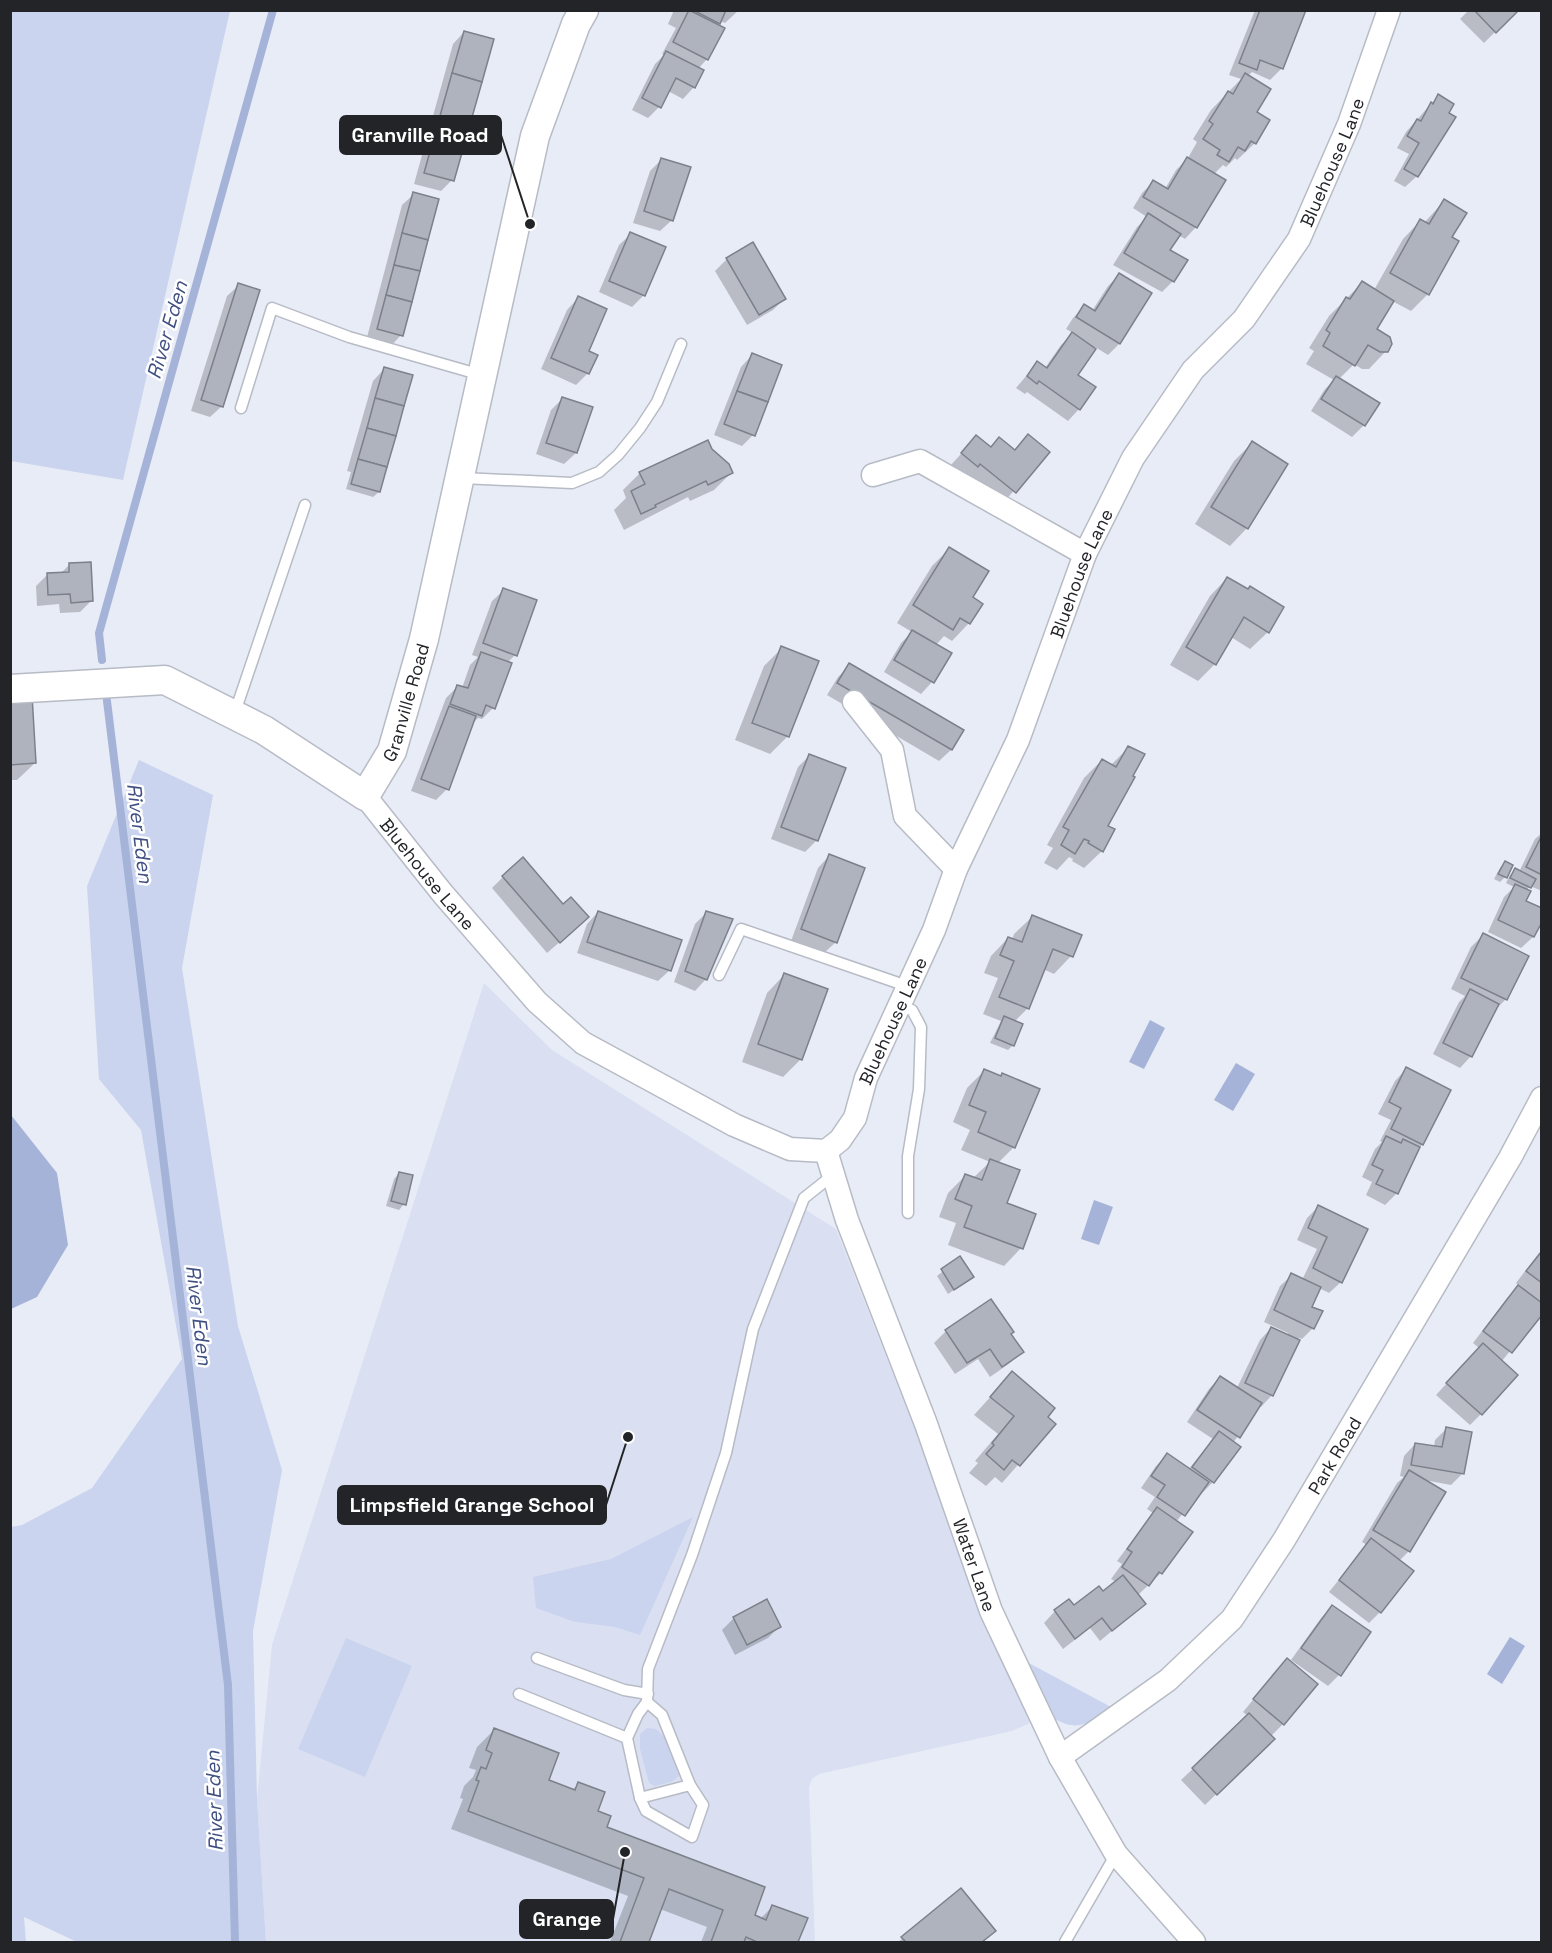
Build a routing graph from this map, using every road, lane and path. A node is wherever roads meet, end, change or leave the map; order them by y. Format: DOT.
graph roads {
  1 [pos="584,10"];
  2 [pos="1389,10"];
  3 [pos="681,344"];
  4 [pos="481,375"];
  5 [pos="242,408"];
  6 [pos="873,475"];
  7 [pos="460,478"];
  8 [pos="305,504"];
  9 [pos="1085,554"];
  10 [pos="10,689"];
  11 [pos="854,702"];
  12 [pos="234,715"];
  13 [pos="364,796"];
  14 [pos="956,869"];
  15 [pos="719,975"];
  16 [pos="907,986"];
  17 [pos="898,1007"];
  18 [pos="1542,1098"];
  19 [pos="826,1151"];
  20 [pos="833,1174"];
  21 [pos="908,1213"];
  22 [pos="537,1658"];
  23 [pos="519,1694"];
  24 [pos="647,1698"];
  25 [pos="627,1738"];
  26 [pos="1060,1757"];
  27 [pos="690,1785"];
  28 [pos="640,1798"];
  29 [pos="1116,1854"];
  30 [pos="1065,1942"];
  31 [pos="1194,1942"];
  1 -- 4 [label="street, Granville Road"];
  2 -- 9 [label="street, Bluehouse Lane"];
  3 -- 7 [label="lane"];
  4 -- 5 [label="lane"];
  4 -- 7 [label="street, Granville Road"];
  6 -- 9 [label="street"];
  7 -- 13 [label="street, Granville Road"];
  8 -- 12 [label="lane"];
  9 -- 14 [label="street, Bluehouse Lane"];
  10 -- 12 [label="street, Bluehouse Lane"];
  11 -- 14 [label="street"];
  12 -- 13 [label="street, Bluehouse Lane"];
  13 -- 19 [label="street, Bluehouse Lane"];
  14 -- 16 [label="street, Bluehouse Lane"];
  15 -- 16 [label="lane"];
  16 -- 17 [label="street, Bluehouse Lane"];
  17 -- 19 [label="street, Bluehouse Lane"];
  17 -- 21 [label="lane"];
  18 -- 26 [label="street, Park Road"];
  19 -- 20 [label="street, Water Lane"];
  20 -- 24 [label="lane"];
  20 -- 26 [label="street, Water Lane"];
  22 -- 24 [label="lane"];
  23 -- 25 [label="lane"];
  24 -- 25 [label="lane"];
  24 -- 27 [label="lane"];
  25 -- 28 [label="lane"];
  26 -- 29 [label="street, Water Lane"];
  27 -- 28 [label="lane"];
  27 -- 28 [label="lane"];
  29 -- 30 [label="lane"];
  29 -- 31 [label="street, Water Lane"];
}
